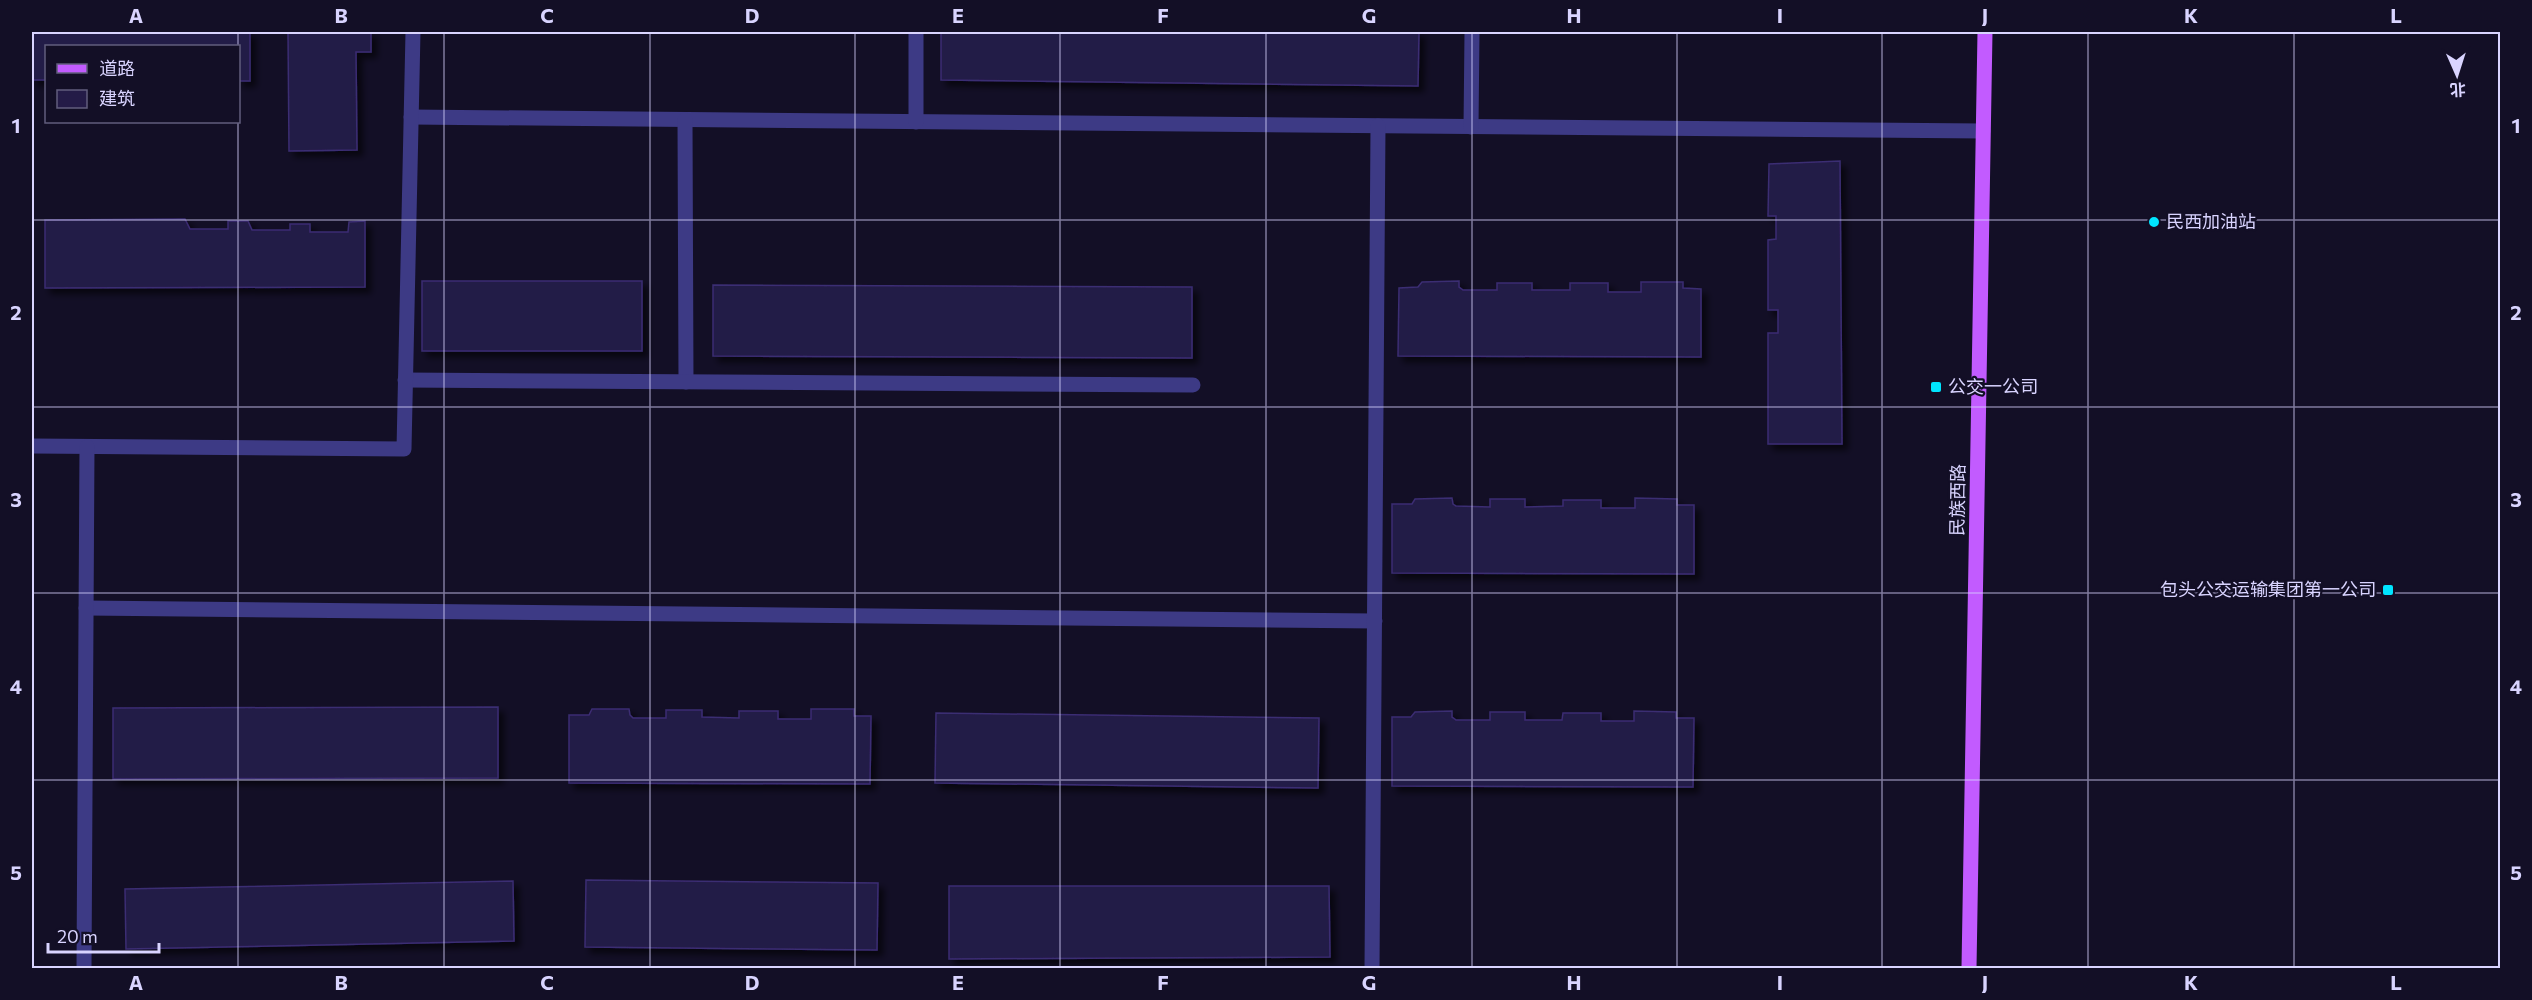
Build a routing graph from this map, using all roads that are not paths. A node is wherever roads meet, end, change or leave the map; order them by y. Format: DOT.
graph roads {
  1 [pos="412,32"];
  2 [pos="916,32"];
  3 [pos="1472,32"];
  4 [pos="1985,32"];
  5 [pos="411,117"];
  6 [pos="685,120"];
  7 [pos="916,122"];
  8 [pos="1378,126"];
  9 [pos="1471,127"];
  10 [pos="1983,131"];
  11 [pos="405,380"];
  12 [pos="686,382"];
  13 [pos="1193,385"];
  14 [pos="32,446"];
  15 [pos="87,447"];
  16 [pos="86,608"];
  17 [pos="1375,621"];
  18 [pos="84,969"];
  19 [pos="1372,969"];
  20 [pos="1970,969"];
  1 -- 5 [label="street"];
  2 -- 7 [label="street"];
  3 -- 9 [label="street"];
  4 -- 10 [label="main road, 民族西路"];
  5 -- 6 [label="street"];
  5 -- 11 [label="street"];
  6 -- 7 [label="street"];
  6 -- 12 [label="street"];
  7 -- 8 [label="street"];
  8 -- 9 [label="street"];
  8 -- 17 [label="street"];
  9 -- 10 [label="street"];
  10 -- 20 [label="main road, 民族西路"];
  11 -- 12 [label="street"];
  11 -- 15 [label="street"];
  12 -- 13 [label="street"];
  14 -- 15 [label="street"];
  15 -- 16 [label="street"];
  16 -- 17 [label="street"];
  16 -- 18 [label="street"];
  17 -- 19 [label="street"];
}
